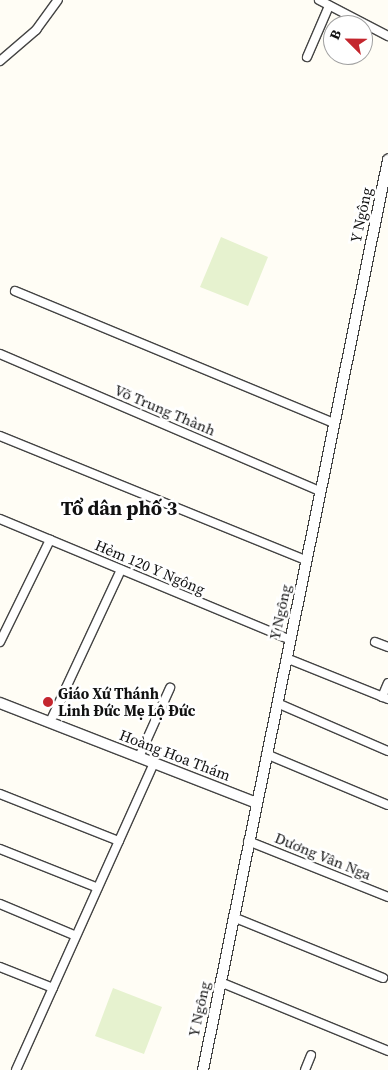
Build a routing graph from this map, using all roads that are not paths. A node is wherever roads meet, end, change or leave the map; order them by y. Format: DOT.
graph roads {
  1 [pos="58,0"];
  2 [pos="319,0"];
  3 [pos="329,6"];
  4 [pos="388,36"];
  5 [pos="307,57"];
  6 [pos="0,61"];
  7 [pos="388,160"];
  8 [pos="15,291"];
  9 [pos="0,354"];
  10 [pos="334,423"];
  11 [pos="0,436"];
  12 [pos="320,491"];
  13 [pos="0,519"];
  14 [pos="50,540"];
  15 [pos="306,560"];
  16 [pos="121,570"];
  17 [pos="290,640"];
  18 [pos="0,642"];
  19 [pos="376,642"];
  20 [pos="388,647"];
  21 [pos="286,658"];
  22 [pos="388,683"];
  23 [pos="170,688"];
  24 [pos="385,698"];
  25 [pos="0,703"];
  26 [pos="277,703"];
  27 [pos="50,722"];
  28 [pos="388,751"];
  29 [pos="266,754"];
  30 [pos="139,757"];
  31 [pos="154,763"];
  32 [pos="0,794"];
  33 [pos="256,803"];
  34 [pos="388,805"];
  35 [pos="119,841"];
  36 [pos="248,841"];
  37 [pos="0,849"];
  38 [pos="98,888"];
  39 [pos="388,897"];
  40 [pos="0,904"];
  41 [pos="233,917"];
  42 [pos="76,936"];
  43 [pos="0,967"];
  44 [pos="383,978"];
  45 [pos="220,982"];
  46 [pos="52,988"];
  47 [pos="388,1051"];
  48 [pos="311,1055"];
  49 [pos="16,1070"];
  50 [pos="203,1070"];
  51 [pos="304,1070"];
  1 -- 6 [label="street"];
  2 -- 3 [label="street"];
  3 -- 4 [label="street"];
  3 -- 5 [label="street"];
  7 -- 10 [label="street, Y Ngông"];
  8 -- 10 [label="street"];
  9 -- 12 [label="street, Võ Trung Thành"];
  10 -- 12 [label="street, Y Ngông"];
  11 -- 15 [label="street"];
  12 -- 15 [label="street, Y Ngông"];
  13 -- 14 [label="street, Hẻm 120 Y Ngông"];
  14 -- 16 [label="street, Hẻm 120 Y Ngông"];
  14 -- 18 [label="street"];
  15 -- 17 [label="street, Y Ngông"];
  16 -- 17 [label="street, Hẻm 120 Y Ngông"];
  16 -- 27 [label="street"];
  17 -- 21 [label="street, Y Ngông"];
  19 -- 20 [label="street"];
  21 -- 24 [label="street"];
  21 -- 26 [label="street, Y Ngông"];
  22 -- 24 [label="street"];
  23 -- 30 [label="street"];
  25 -- 27 [label="street, Hoàng Hoa Thám"];
  26 -- 28 [label="street"];
  26 -- 29 [label="street, Y Ngông"];
  27 -- 30 [label="street, Hoàng Hoa Thám"];
  29 -- 33 [label="street, Y Ngông"];
  29 -- 34 [label="street"];
  30 -- 31 [label="street, Hoàng Hoa Thám"];
  31 -- 33 [label="street, Hoàng Hoa Thám"];
  31 -- 35 [label="street"];
  32 -- 35 [label="street"];
  33 -- 36 [label="street, Y Ngông"];
  35 -- 38 [label="street"];
  36 -- 39 [label="street, Dương Vân Nga"];
  36 -- 41 [label="street, Y Ngông"];
  37 -- 38 [label="street"];
  38 -- 42 [label="street"];
  40 -- 42 [label="street"];
  41 -- 44 [label="street"];
  41 -- 45 [label="street, Y Ngông"];
  42 -- 46 [label="street"];
  43 -- 46 [label="street"];
  45 -- 47 [label="street"];
  45 -- 50 [label="street, Y Ngông"];
  46 -- 49 [label="street"];
  48 -- 51 [label="street"];
}
